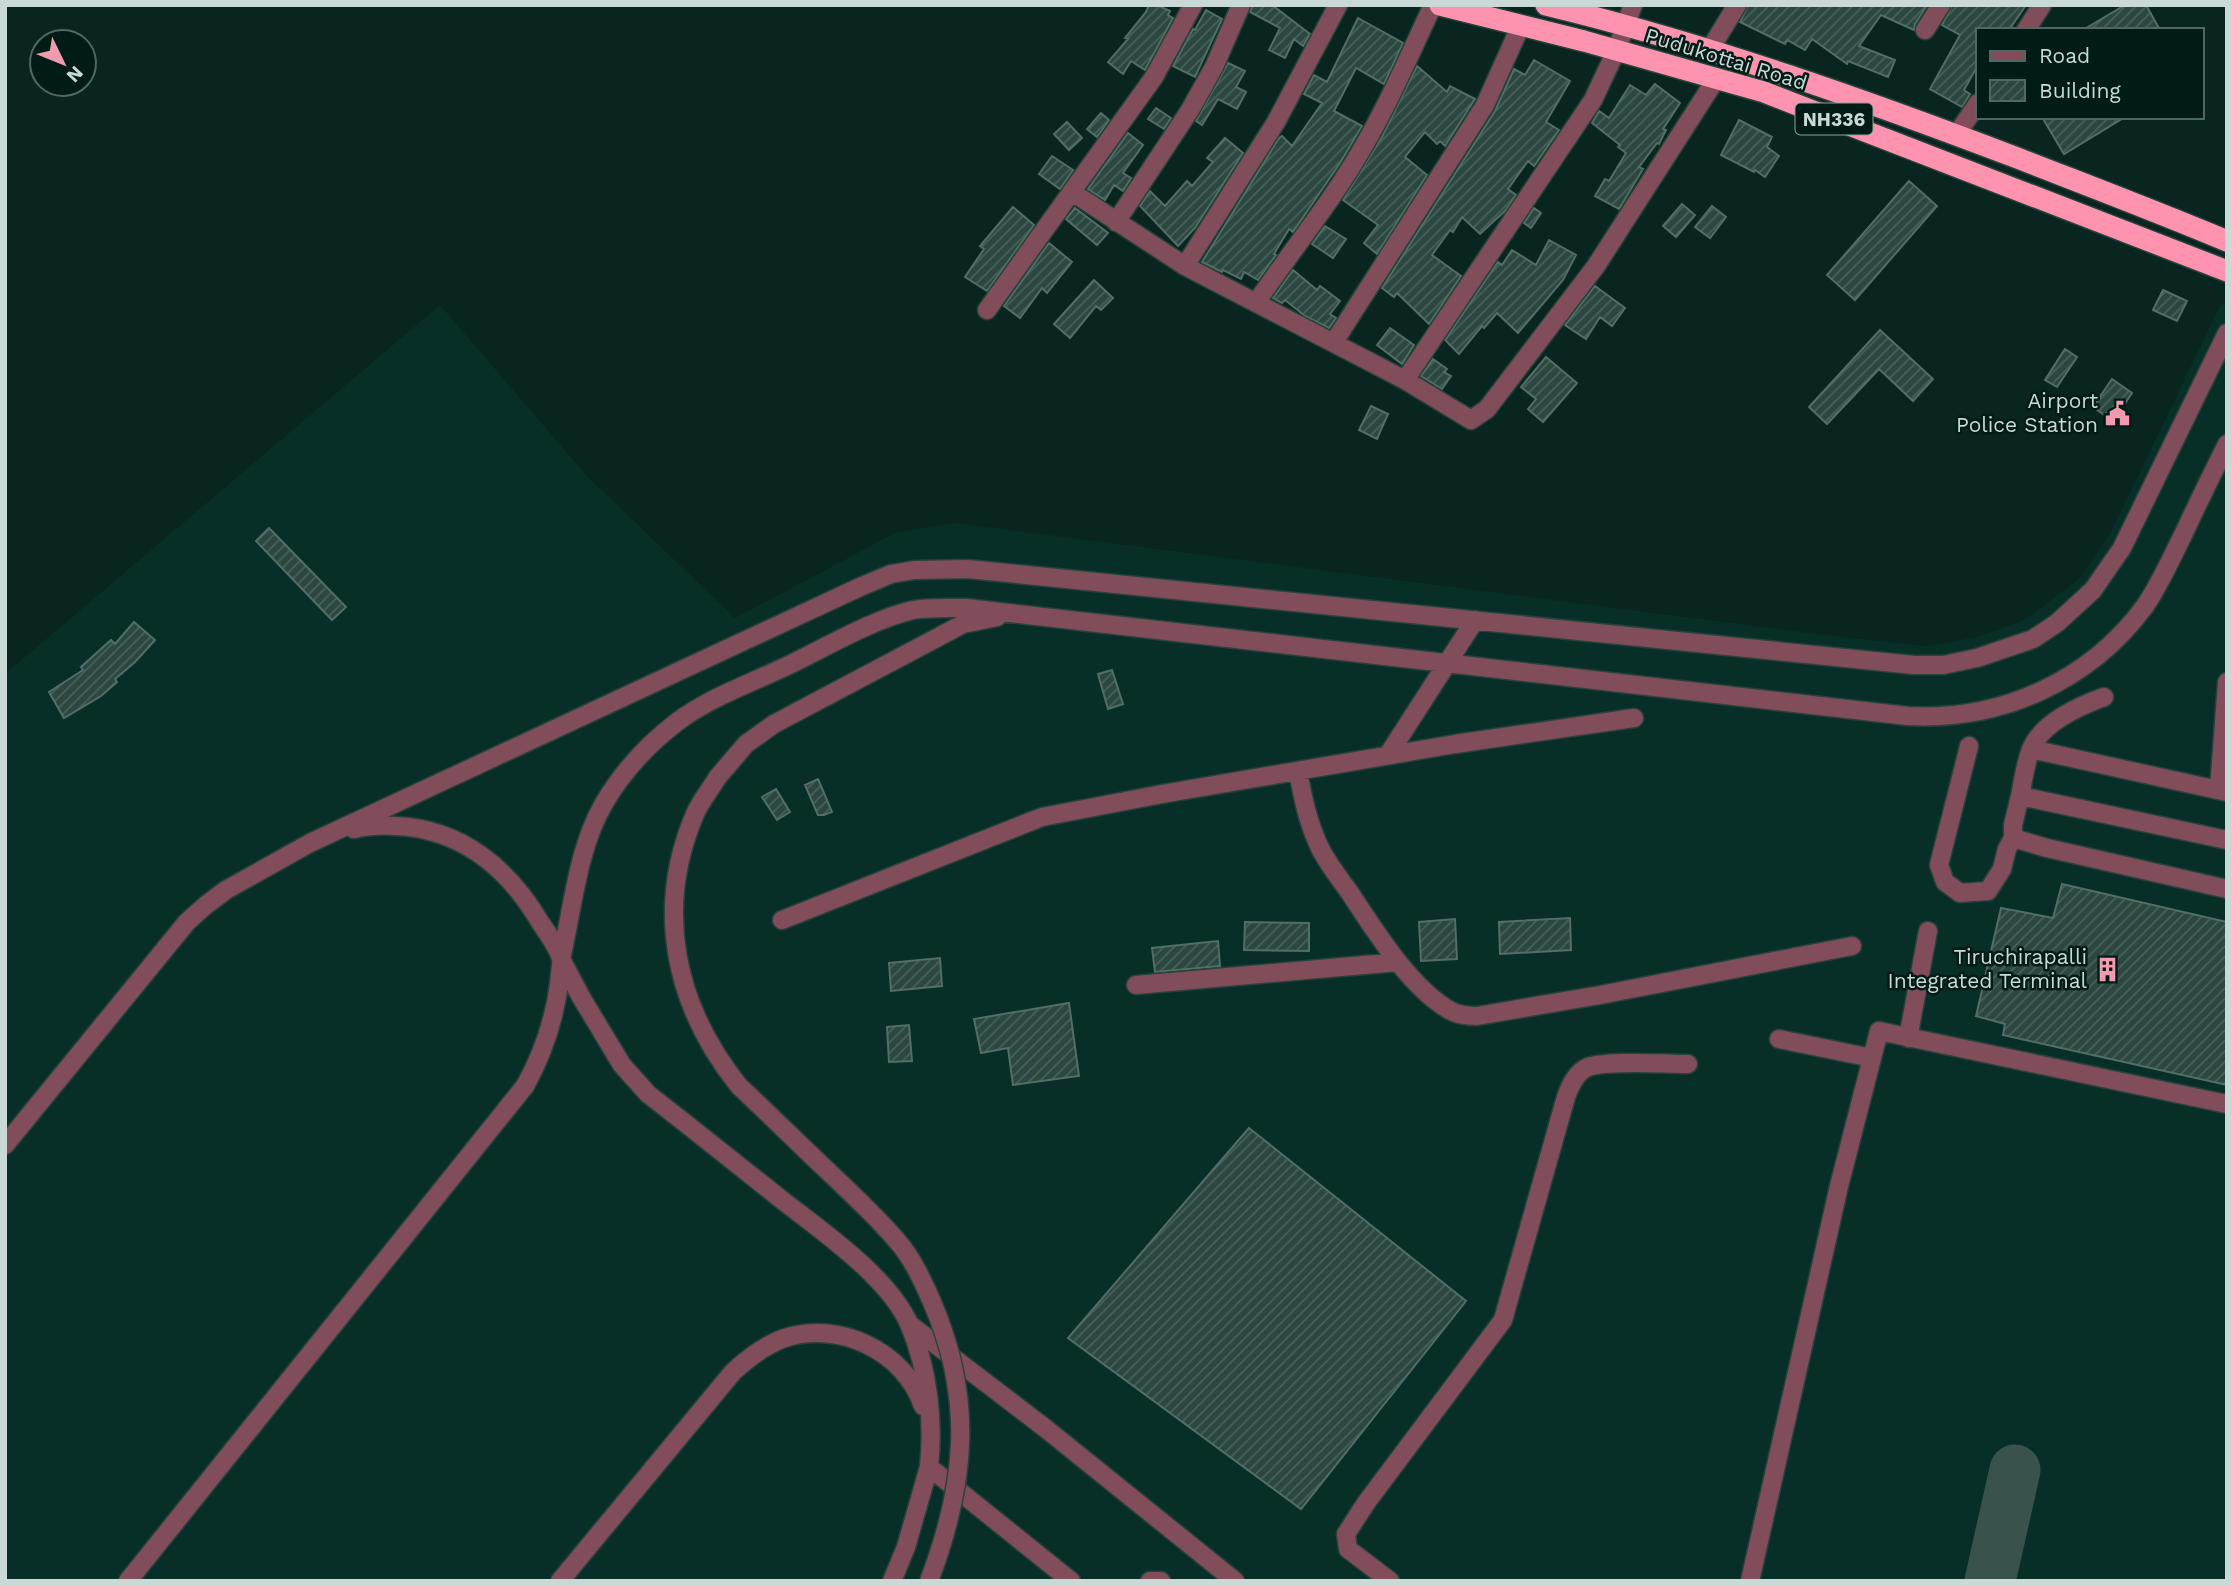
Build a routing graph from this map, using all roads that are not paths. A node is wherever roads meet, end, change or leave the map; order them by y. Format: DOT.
graph roads {
  1 [pos="1193,5"];
  2 [pos="1241,5"];
  3 [pos="1338,5"];
  4 [pos="1433,5"];
  5 [pos="1440,5"];
  6 [pos="1546,5"];
  7 [pos="1737,5"];
  8 [pos="1941,5"];
  9 [pos="2042,5"];
  10 [pos="1629,15"];
  11 [pos="1521,26"];
  12 [pos="2027,28"];
  13 [pos="1925,30"];
  14 [pos="1616,51"];
  15 [pos="1709,51"];
  16 [pos="1716,79"];
  17 [pos="1976,106"];
  18 [pos="1957,134"];
  19 [pos="1072,192"];
  20 [pos="1116,222"];
  21 [pos="2226,241"];
  22 [pos="1185,266"];
  23 [pos="2227,271"];
  24 [pos="1256,303"];
  25 [pos="986,310"];
  26 [pos="2227,333"];
  27 [pos="1334,342"];
  28 [pos="1405,380"];
  29 [pos="2227,444"];
  30 [pos="1032,615"];
  31 [pos="1475,620"];
  32 [pos="1448,663"];
  33 [pos="2227,682"];
  34 [pos="2105,697"];
  35 [pos="1634,718"];
  36 [pos="1969,746"];
  37 [pos="2031,749"];
  38 [pos="1388,755"];
  39 [pos="1298,771"];
  40 [pos="2223,791"];
  41 [pos="2020,796"];
  42 [pos="2013,838"];
  43 [pos="2227,841"];
  44 [pos="310,843"];
  45 [pos="2227,889"];
  46 [pos="782,920"];
  47 [pos="1928,931"];
  48 [pos="1852,946"];
  49 [pos="561,959"];
  50 [pos="1398,962"];
  51 [pos="1136,985"];
  52 [pos="1908,1038"];
  53 [pos="1779,1039"];
  54 [pos="1872,1058"];
  55 [pos="1688,1064"];
  56 [pos="2227,1104"];
  57 [pos="5,1145"];
  58 [pos="909,1324"];
  59 [pos="929,1460"];
  60 [pos="128,1581"];
  61 [pos="560,1581"];
  62 [pos="892,1581"];
  63 [pos="929,1581"];
  64 [pos="1071,1581"];
  65 [pos="1150,1581"];
  66 [pos="1161,1581"];
  67 [pos="1235,1581"];
  68 [pos="1390,1581"];
  69 [pos="1750,1581"];
  1 -- 19 [label="street"];
  2 -- 20 [label="street"];
  3 -- 22 [label="street"];
  4 -- 24 [label="street"];
  5 -- 11 [label="highway, Pudukottai Road / NH336"];
  6 -- 10 [label="highway, Pudukottai Road / NH336"];
  7 -- 15 [label="street"];
  8 -- 13 [label="street"];
  9 -- 12 [label="street"];
  10 -- 14 [label="street"];
  10 -- 15 [label="highway, Pudukottai Road / NH336"];
  11 -- 14 [label="highway, Pudukottai Road / NH336"];
  11 -- 27 [label="street"];
  14 -- 16 [label="highway, Pudukottai Road / NH336"];
  14 -- 28 [label="street"];
  15 -- 18 [label="highway, Pudukottai Road / NH336"];
  16 -- 23 [label="highway, Pudukottai Road / NH336"];
  16 -- 28 [label="street"];
  17 -- 18 [label="street"];
  18 -- 21 [label="highway, Pudukottai Road / NH336"];
  19 -- 20 [label="street"];
  19 -- 25 [label="street"];
  20 -- 22 [label="street"];
  22 -- 24 [label="street"];
  24 -- 27 [label="street"];
  26 -- 31 [label="street"];
  27 -- 28 [label="street"];
  29 -- 32 [label="street"];
  30 -- 32 [label="street"];
  30 -- 49 [label="street"];
  30 -- 63 [label="street, bridge"];
  31 -- 32 [label="street"];
  31 -- 44 [label="street"];
  32 -- 38 [label="street"];
  33 -- 40 [label="street"];
  34 -- 37 [label="street"];
  35 -- 38 [label="street"];
  36 -- 42 [label="street"];
  37 -- 40 [label="street"];
  37 -- 41 [label="street"];
  38 -- 39 [label="street"];
  39 -- 46 [label="street"];
  39 -- 50 [label="street"];
  41 -- 42 [label="street"];
  41 -- 43 [label="street"];
  42 -- 45 [label="street"];
  44 -- 49 [label="street"];
  44 -- 57 [label="street"];
  47 -- 52 [label="street"];
  48 -- 50 [label="street"];
  49 -- 58 [label="street"];
  49 -- 60 [label="street"];
  50 -- 51 [label="street"];
  52 -- 54 [label="street"];
  52 -- 56 [label="street"];
  53 -- 54 [label="street"];
  54 -- 69 [label="street"];
  55 -- 68 [label="street"];
  58 -- 59 [label="street"];
  58 -- 67 [label="street"];
  59 -- 61 [label="street"];
  59 -- 62 [label="street"];
  59 -- 64 [label="street"];
  65 -- 66 [label="street"];
}
